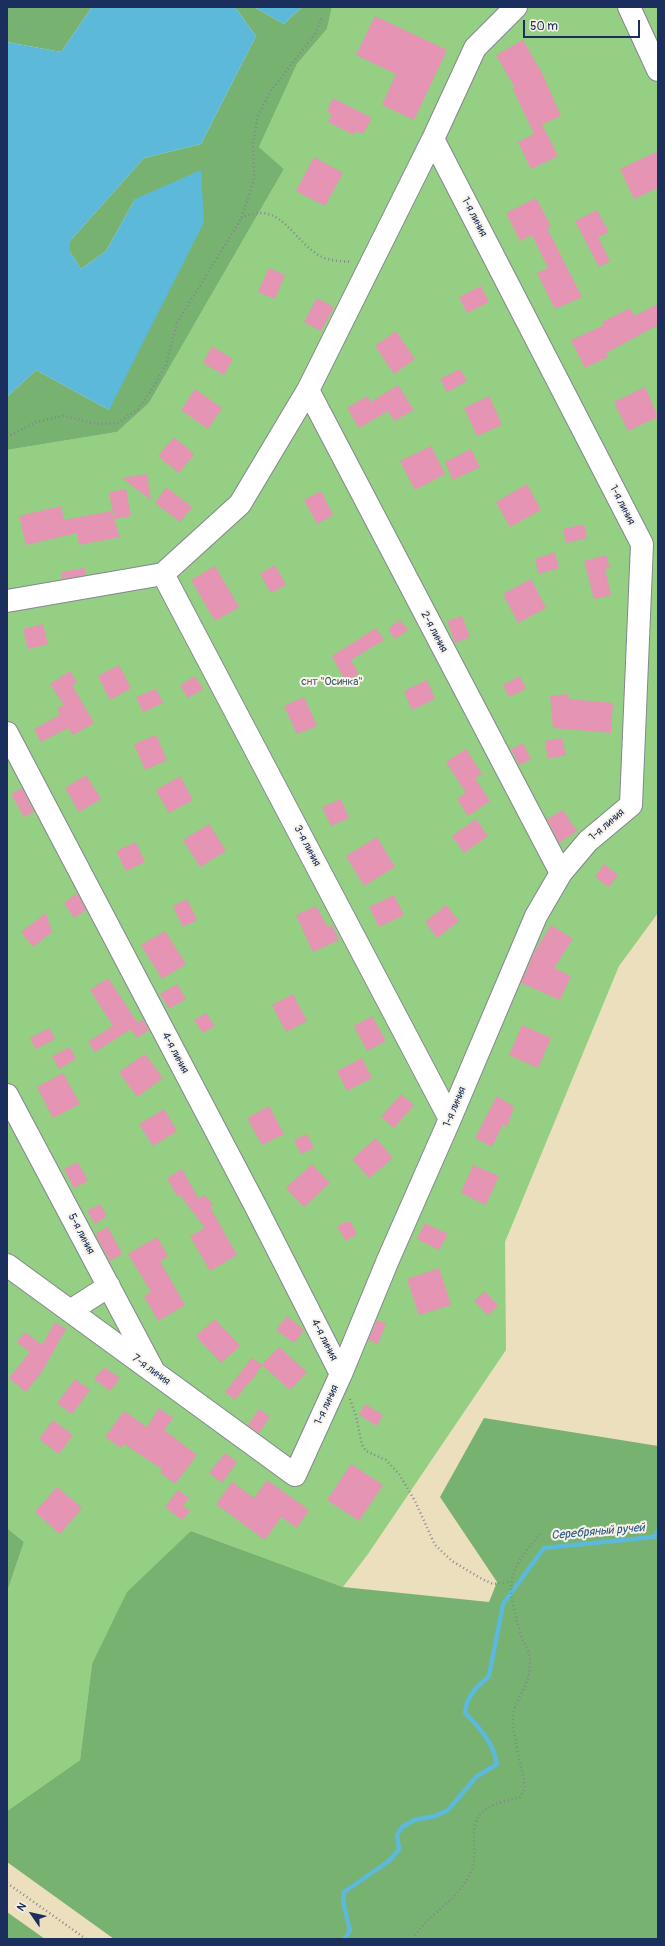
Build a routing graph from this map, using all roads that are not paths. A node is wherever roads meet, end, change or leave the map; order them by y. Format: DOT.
graph roads {
  1 [pos="516,7"];
  2 [pos="629,7"];
  3 [pos="658,70"];
  4 [pos="433,139"];
  5 [pos="308,390"];
  6 [pos="163,574"];
  7 [pos="7,601"];
  8 [pos="7,733"];
  9 [pos="560,873"];
  10 [pos="7,1095"];
  11 [pos="450,1118"];
  12 [pos="7,1265"];
  13 [pos="109,1286"];
  14 [pos="70,1311"];
  15 [pos="154,1372"];
  16 [pos="339,1378"];
  17 [pos="295,1475"];
  1 -- 4 [label="street"];
  2 -- 3 [label="street"];
  4 -- 5 [label="street"];
  4 -- 9 [label="street, 1-я линия"];
  5 -- 6 [label="street"];
  5 -- 9 [label="street, 2-я линия"];
  6 -- 7 [label="street"];
  6 -- 11 [label="street, 3-я линия"];
  8 -- 16 [label="street, 4-я линия"];
  9 -- 11 [label="street, 1-я линия"];
  10 -- 13 [label="street, 5-я линия"];
  11 -- 16 [label="street, 1-я линия"];
  12 -- 14 [label="street, 7-я линия"];
  13 -- 14 [label="street"];
  13 -- 15 [label="street, 5-я линия"];
  14 -- 15 [label="street, 7-я линия"];
  15 -- 17 [label="street, 7-я линия"];
  16 -- 17 [label="street, 1-я линия"];
}
